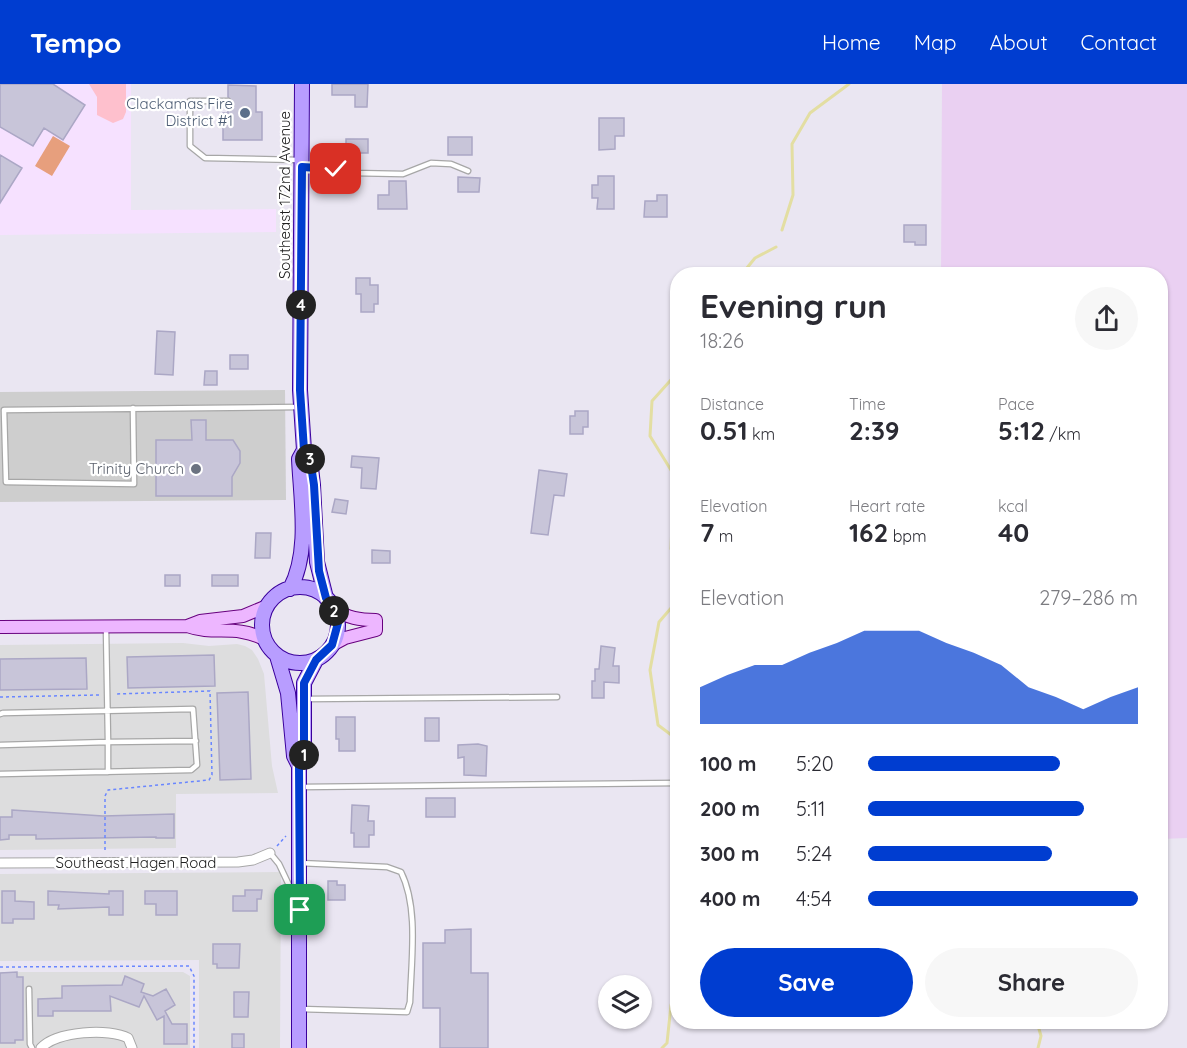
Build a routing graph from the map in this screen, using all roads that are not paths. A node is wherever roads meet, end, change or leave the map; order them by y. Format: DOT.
graph roads {
  1 [pos="302,84"];
  2 [pos="228,101"];
  3 [pos="302,164"];
  4 [pos="468,171"];
  5 [pos="301,407"];
  6 [pos="133,408"];
  7 [pos="304,450"];
  8 [pos="290,589"];
  9 [pos="330,604"];
  10 [pos="267,606"];
  11 [pos="187,626"];
  12 [pos="0,627"];
  13 [pos="106,627"];
  14 [pos="264,639"];
  15 [pos="332,645"];
  16 [pos="277,656"];
  17 [pos="316,660"];
  18 [pos="557,697"];
  19 [pos="303,699"];
  20 [pos="107,710"];
  21 [pos="0,714"];
  22 [pos="196,741"];
  23 [pos="108,742"];
  24 [pos="0,745"];
  25 [pos="299,766"];
  26 [pos="108,772"];
  27 [pos="0,774"];
  28 [pos="670,783"];
  29 [pos="299,787"];
  30 [pos="270,853"];
  31 [pos="300,863"];
  32 [pos="0,864"];
  33 [pos="300,910"];
  34 [pos="29,989"];
  35 [pos="300,1009"];
  36 [pos="32,1048"];
  37 [pos="42,1048"];
  38 [pos="132,1048"];
  39 [pos="299,1048"];
  1 -- 3 [label="main road, Southeast 172nd Avenue"];
  2 -- 3 [label="lane"];
  3 -- 4 [label="lane"];
  3 -- 5 [label="main road, Southeast 172nd Avenue"];
  5 -- 6 [label="lane"];
  5 -- 7 [label="main road, Southeast 172nd Avenue"];
  6 -- 6 [label="lane"];
  7 -- 8 [label="main road, Southeast 172nd Avenue"];
  7 -- 9 [label="main road, Southeast 172nd Avenue"];
  8 -- 9 [label="main road"];
  8 -- 10 [label="main road"];
  9 -- 15 [label="main road, Southeast 172nd Avenue"];
  9 -- 15 [label="street"];
  10 -- 11 [label="street"];
  10 -- 14 [label="main road"];
  11 -- 13 [label="street"];
  11 -- 14 [label="street"];
  12 -- 13 [label="street"];
  13 -- 20 [label="lane"];
  14 -- 16 [label="main road"];
  15 -- 17 [label="main road"];
  16 -- 17 [label="main road"];
  16 -- 25 [label="main road"];
  17 -- 19 [label="main road"];
  18 -- 19 [label="lane"];
  19 -- 25 [label="main road"];
  20 -- 21 [label="lane"];
  20 -- 22 [label="lane"];
  20 -- 23 [label="lane"];
  22 -- 23 [label="lane"];
  22 -- 26 [label="lane"];
  23 -- 24 [label="lane"];
  23 -- 26 [label="lane"];
  25 -- 29 [label="main road"];
  26 -- 27 [label="lane"];
  28 -- 29 [label="lane"];
  29 -- 31 [label="main road"];
  30 -- 32 [label="street, Southeast Hagen Road"];
  30 -- 33 [label="lane"];
  31 -- 33 [label="main road"];
  31 -- 35 [label="lane"];
  33 -- 35 [label="main road"];
  34 -- 36 [label="lane"];
  35 -- 39 [label="main road"];
  37 -- 38 [label="street"];
}
